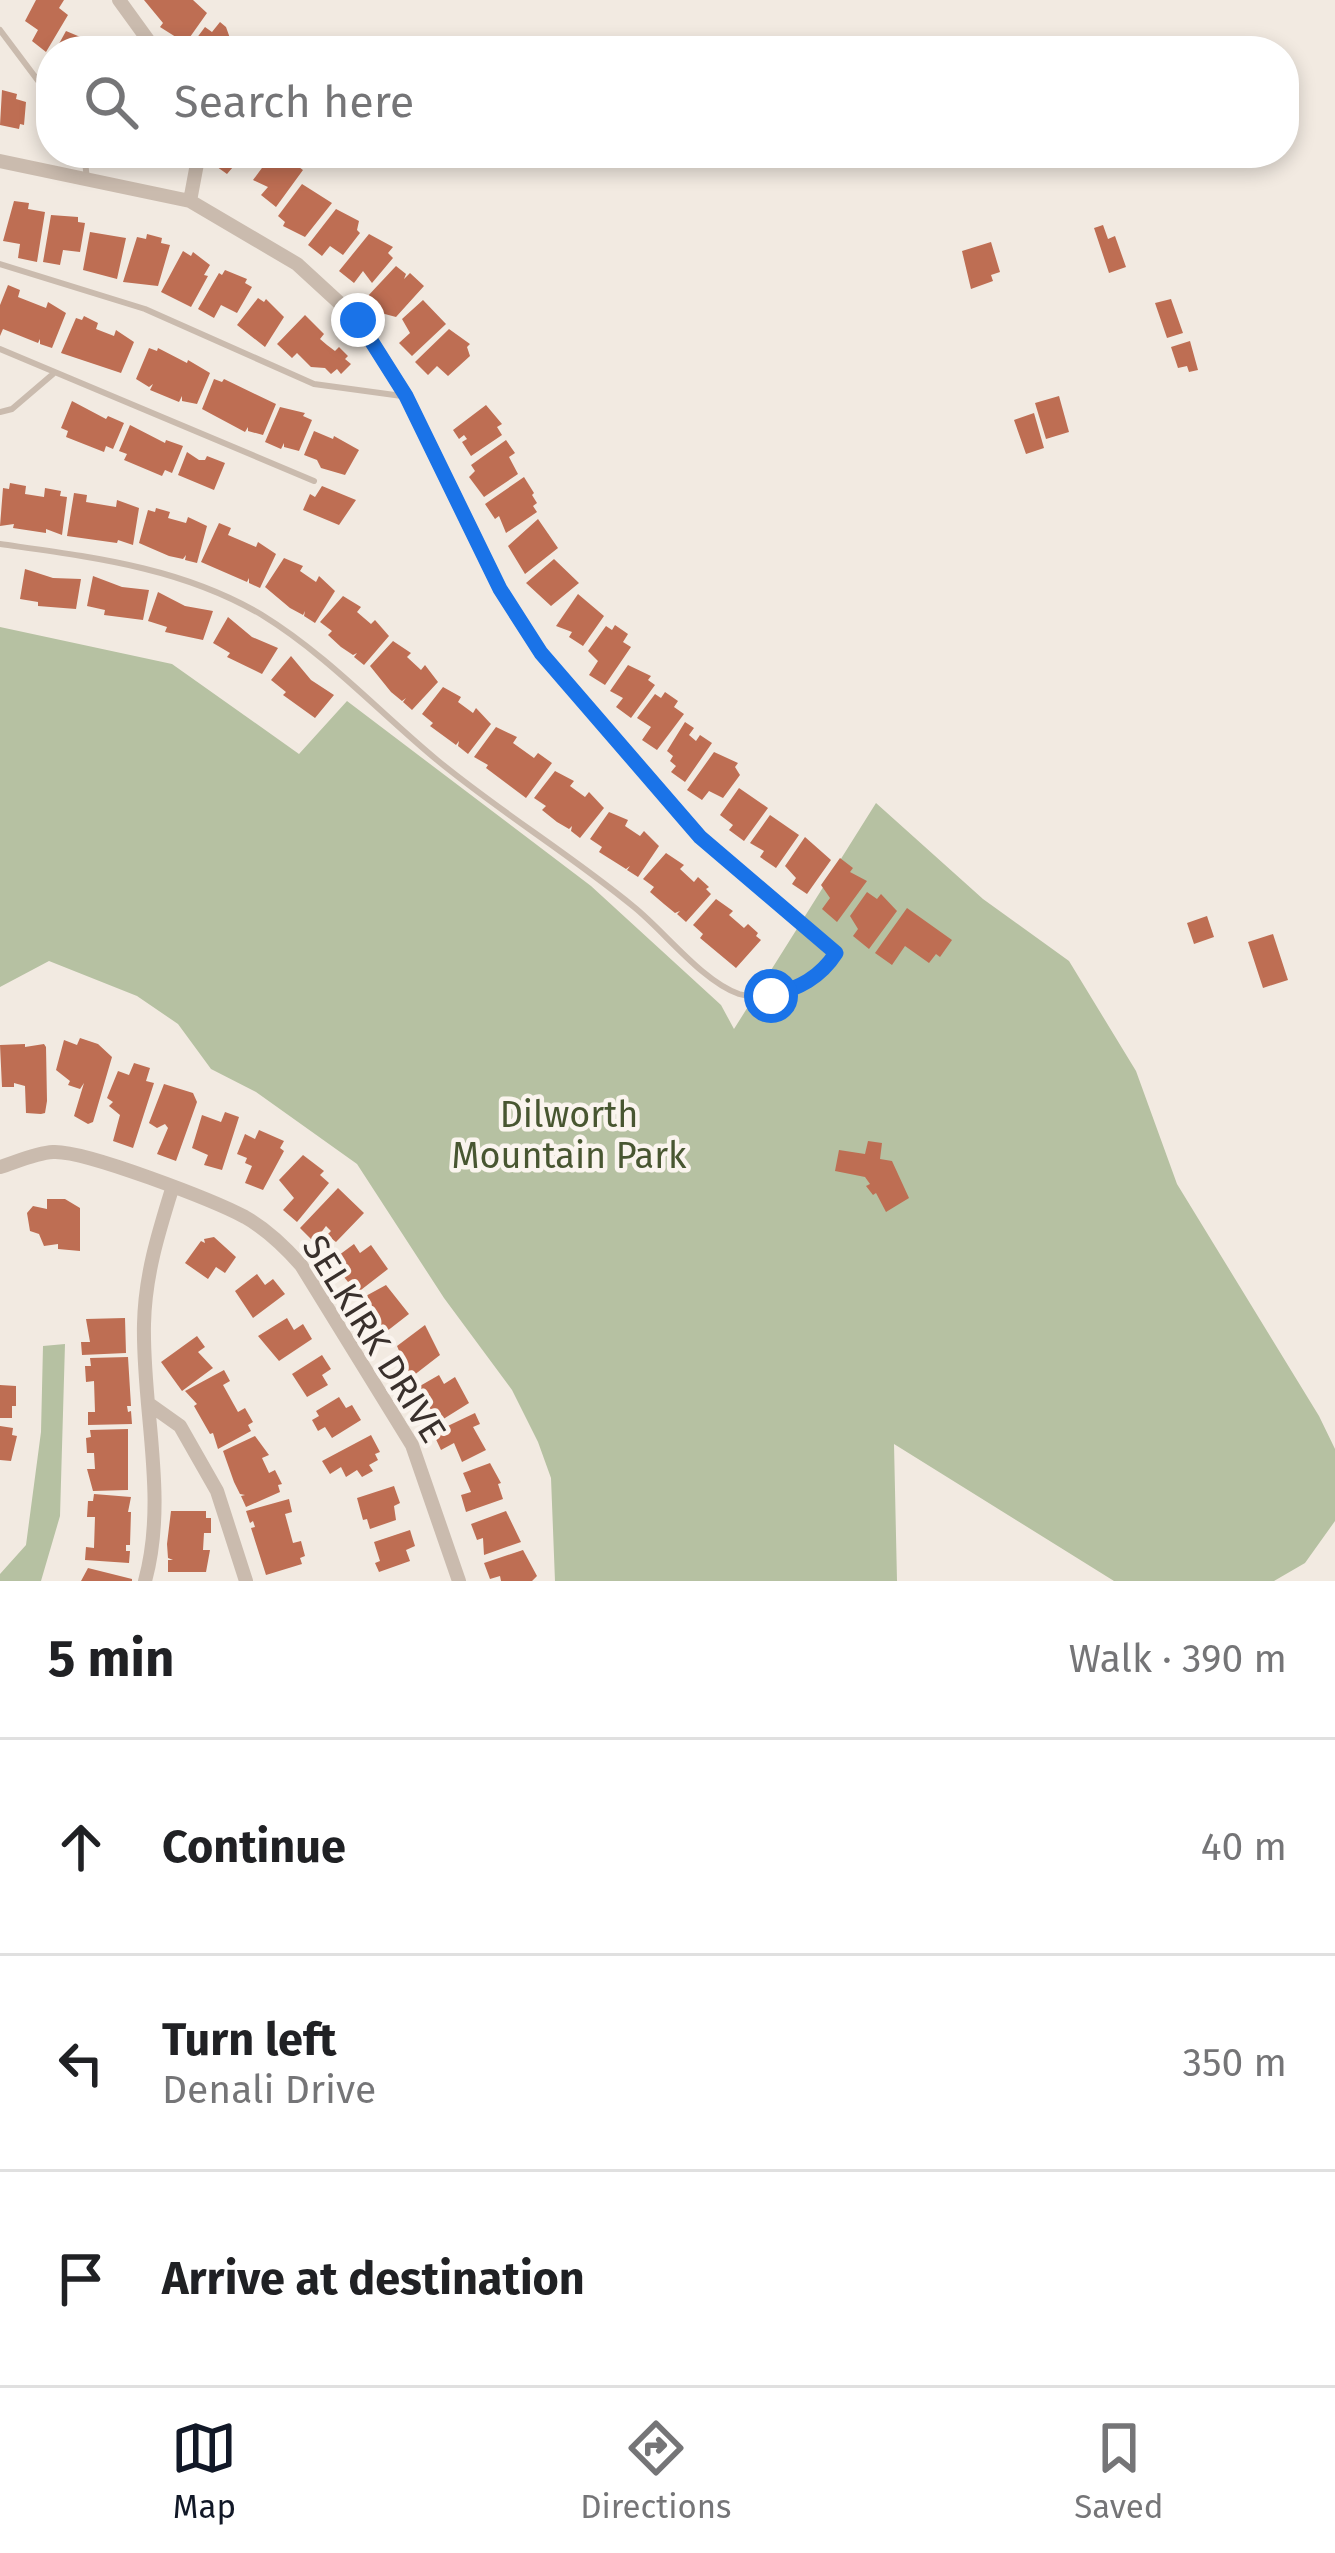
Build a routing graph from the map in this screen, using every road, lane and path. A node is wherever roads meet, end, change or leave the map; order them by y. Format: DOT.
graph roads {
  1 [pos="119,0"];
  2 [pos="0,30"];
  3 [pos="145,36"];
  4 [pos="36,78"];
  5 [pos="0,161"];
  6 [pos="86,168"];
  7 [pos="196,168"];
  8 [pos="87,179"];
  9 [pos="190,202"];
  10 [pos="0,264"];
  11 [pos="0,349"];
  12 [pos="53,374"];
  13 [pos="406,396"];
  14 [pos="0,412"];
  15 [pos="314,482"];
  16 [pos="0,544"];
  17 [pos="836,953"];
  18 [pos="0,1167"];
  19 [pos="172,1189"];
  20 [pos="149,1404"];
  21 [pos="145,1581"];
  22 [pos="246,1581"];
  23 [pos="459,1581"];
  1 -- 3 [label="street"];
  2 -- 4 [label="lane"];
  5 -- 8 [label="street"];
  6 -- 8 [label="lane"];
  7 -- 9 [label="street"];
  8 -- 9 [label="street"];
  9 -- 13 [label="street"];
  10 -- 13 [label="lane"];
  11 -- 12 [label="lane"];
  12 -- 14 [label="lane"];
  12 -- 15 [label="lane"];
  13 -- 17 [label="street"];
  16 -- 17 [label="lane"];
  18 -- 19 [label="street, SELKIRK DRIVE"];
  19 -- 20 [label="street"];
  19 -- 23 [label="street, SELKIRK DRIVE"];
  20 -- 21 [label="street"];
  20 -- 22 [label="street"];
}
